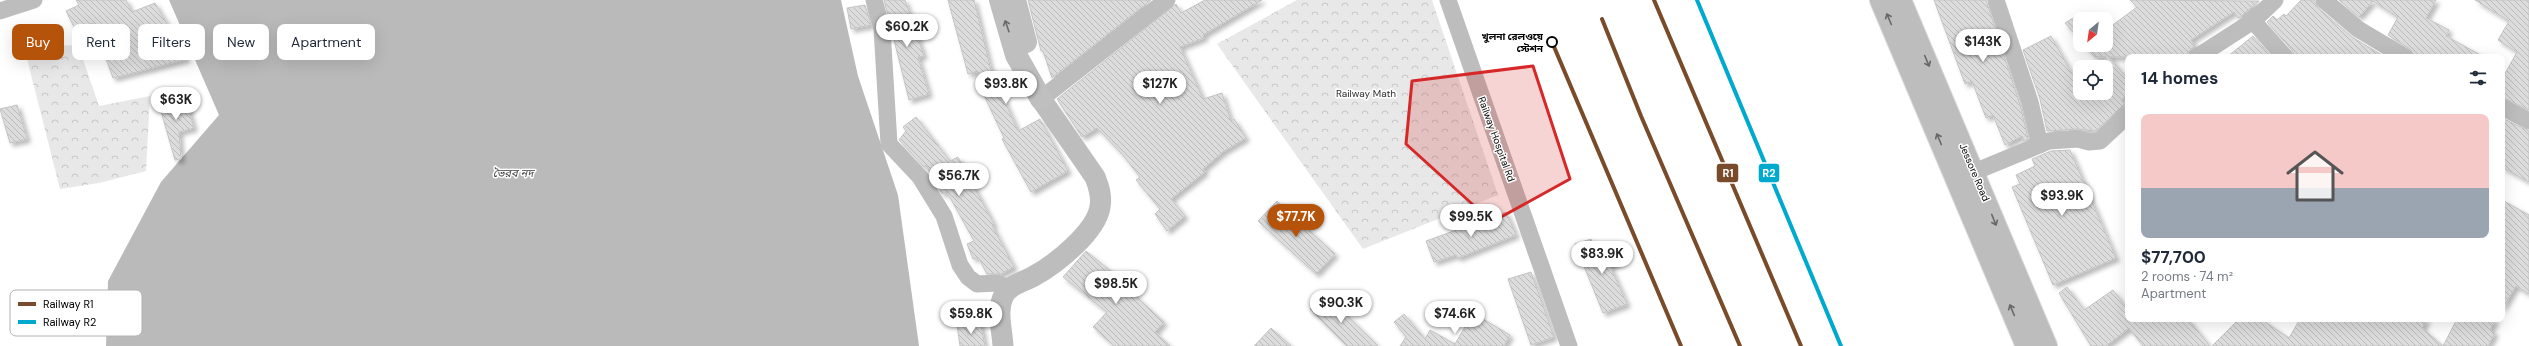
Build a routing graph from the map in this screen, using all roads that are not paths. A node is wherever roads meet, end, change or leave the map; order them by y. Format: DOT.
graph roads {
  1 [pos="34,0"];
  2 [pos="874,0"];
  3 [pos="1000,0"];
  4 [pos="1015,0"];
  5 [pos="1167,0"];
  6 [pos="1448,0"];
  7 [pos="1881,0"];
  8 [pos="1900,0"];
  9 [pos="1996,0"];
  10 [pos="2276,0"];
  11 [pos="2324,0"];
  12 [pos="0,11"];
  13 [pos="2253,21"];
  14 [pos="2203,54"];
  15 [pos="2282,54"];
  16 [pos="2400,54"];
  17 [pos="1041,99"];
  18 [pos="2505,109"];
  19 [pos="2125,118"];
  20 [pos="2529,121"];
  21 [pos="2040,145"];
  22 [pos="1968,176"];
  23 [pos="1009,288"];
  24 [pos="1003,346"];
  25 [pos="1569,346"];
  26 [pos="2027,346"];
  27 [pos="2046,346"];
  1 -- 12 [label="street"];
  2 -- 23 [label="street"];
  17 -- 3 [label="main road, one-way"];
  4 -- 17 [label="main road"];
  5 -- 17 [label="street"];
  6 -- 25 [label="street, Railway Hospital Rd"];
  22 -- 7 [label="highway, one-way"];
  8 -- 22 [label="highway, Jessore Road, one-way"];
  9 -- 21 [label="street"];
  10 -- 13 [label="street"];
  11 -- 16 [label="street"];
  13 -- 14 [label="street"];
  13 -- 15 [label="street"];
  17 -- 23 [label="street"];
  18 -- 20 [label="street"];
  19 -- 21 [label="street"];
  21 -- 22 [label="street"];
  26 -- 22 [label="highway, one-way"];
  22 -- 27 [label="highway, Jessore Road, one-way"];
  23 -- 24 [label="street"];
}
